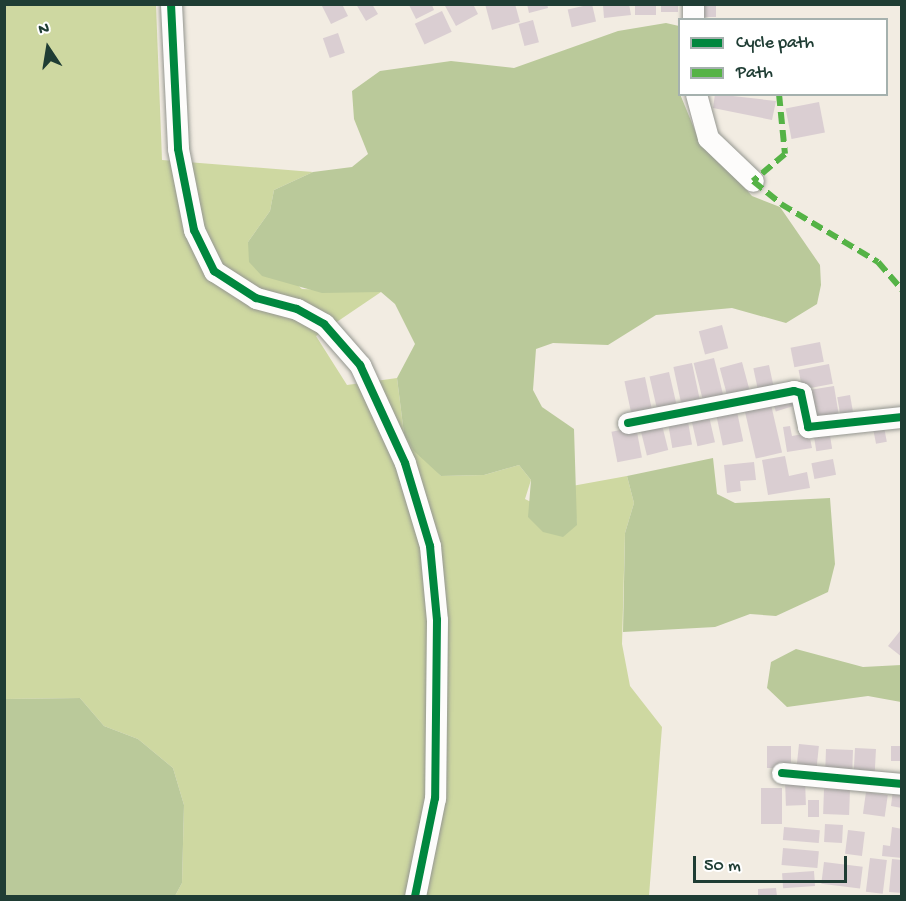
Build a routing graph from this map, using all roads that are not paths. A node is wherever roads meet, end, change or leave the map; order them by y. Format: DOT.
graph roads {
  1 [pos="171,4"];
  2 [pos="697,96"];
  3 [pos="753,181"];
  4 [pos="902,417"];
  5 [pos="628,423"];
  6 [pos="782,773"];
  7 [pos="902,784"];
  8 [pos="415,897"];
  1 -- 8 [label="street"];
  2 -- 3 [label="street"];
  4 -- 5 [label="street"];
  6 -- 7 [label="street"];
}
